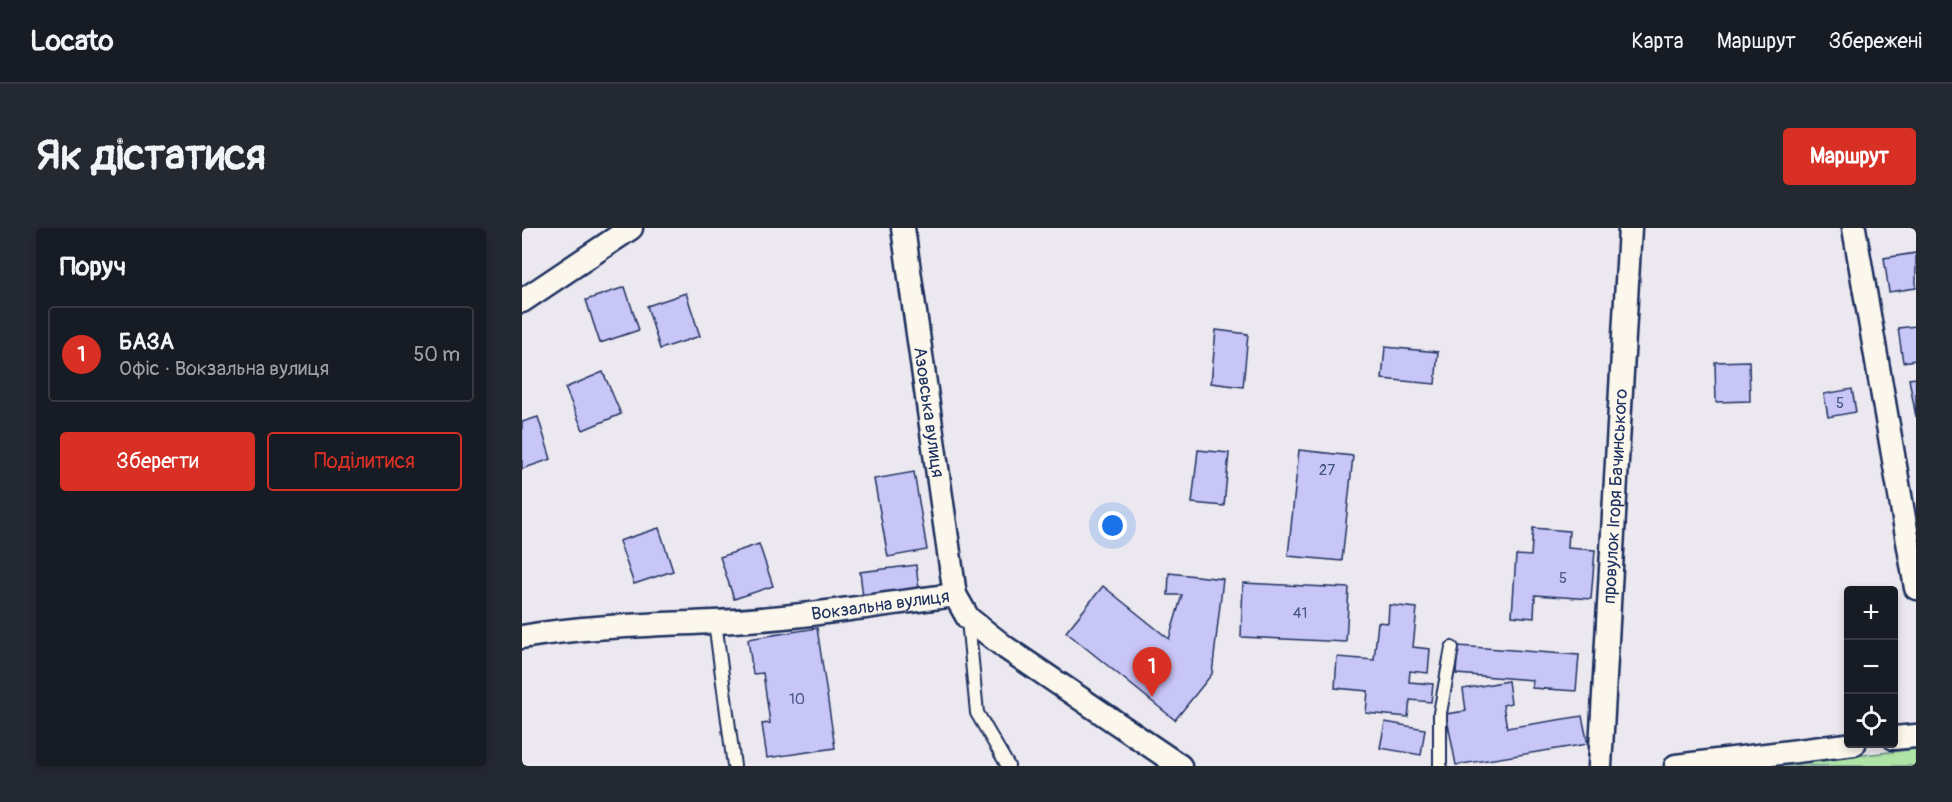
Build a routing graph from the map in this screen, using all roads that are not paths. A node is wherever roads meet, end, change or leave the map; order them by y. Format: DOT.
graph roads {
  1 [pos="903,228"];
  2 [pos="1630,228"];
  3 [pos="1854,228"];
  4 [pos="623,230"];
  5 [pos="522,301"];
  6 [pos="1916,588"];
  7 [pos="955,595"];
  8 [pos="968,618"];
  9 [pos="715,622"];
  10 [pos="522,637"];
  11 [pos="1452,648"];
  12 [pos="1916,736"];
  13 [pos="1898,738"];
  14 [pos="1844,745"];
  15 [pos="734,766"];
  16 [pos="1008,766"];
  17 [pos="1180,766"];
  18 [pos="1440,766"];
  19 [pos="1600,766"];
  20 [pos="1676,766"];
  1 -- 7 [label="street, Азовська вулиця"];
  2 -- 19 [label="street, провулок Ігоря Бачинського"];
  3 -- 6 [label="street"];
  4 -- 5 [label="street"];
  7 -- 8 [label="street, Вокзальна вулиця"];
  7 -- 9 [label="street, Вокзальна вулиця"];
  8 -- 16 [label="lane"];
  8 -- 17 [label="street, Вокзальна вулиця"];
  9 -- 10 [label="street, Вокзальна вулиця"];
  9 -- 15 [label="lane"];
  11 -- 18 [label="lane"];
  12 -- 13 [label="street"];
  14 -- 20 [label="street"];
}
